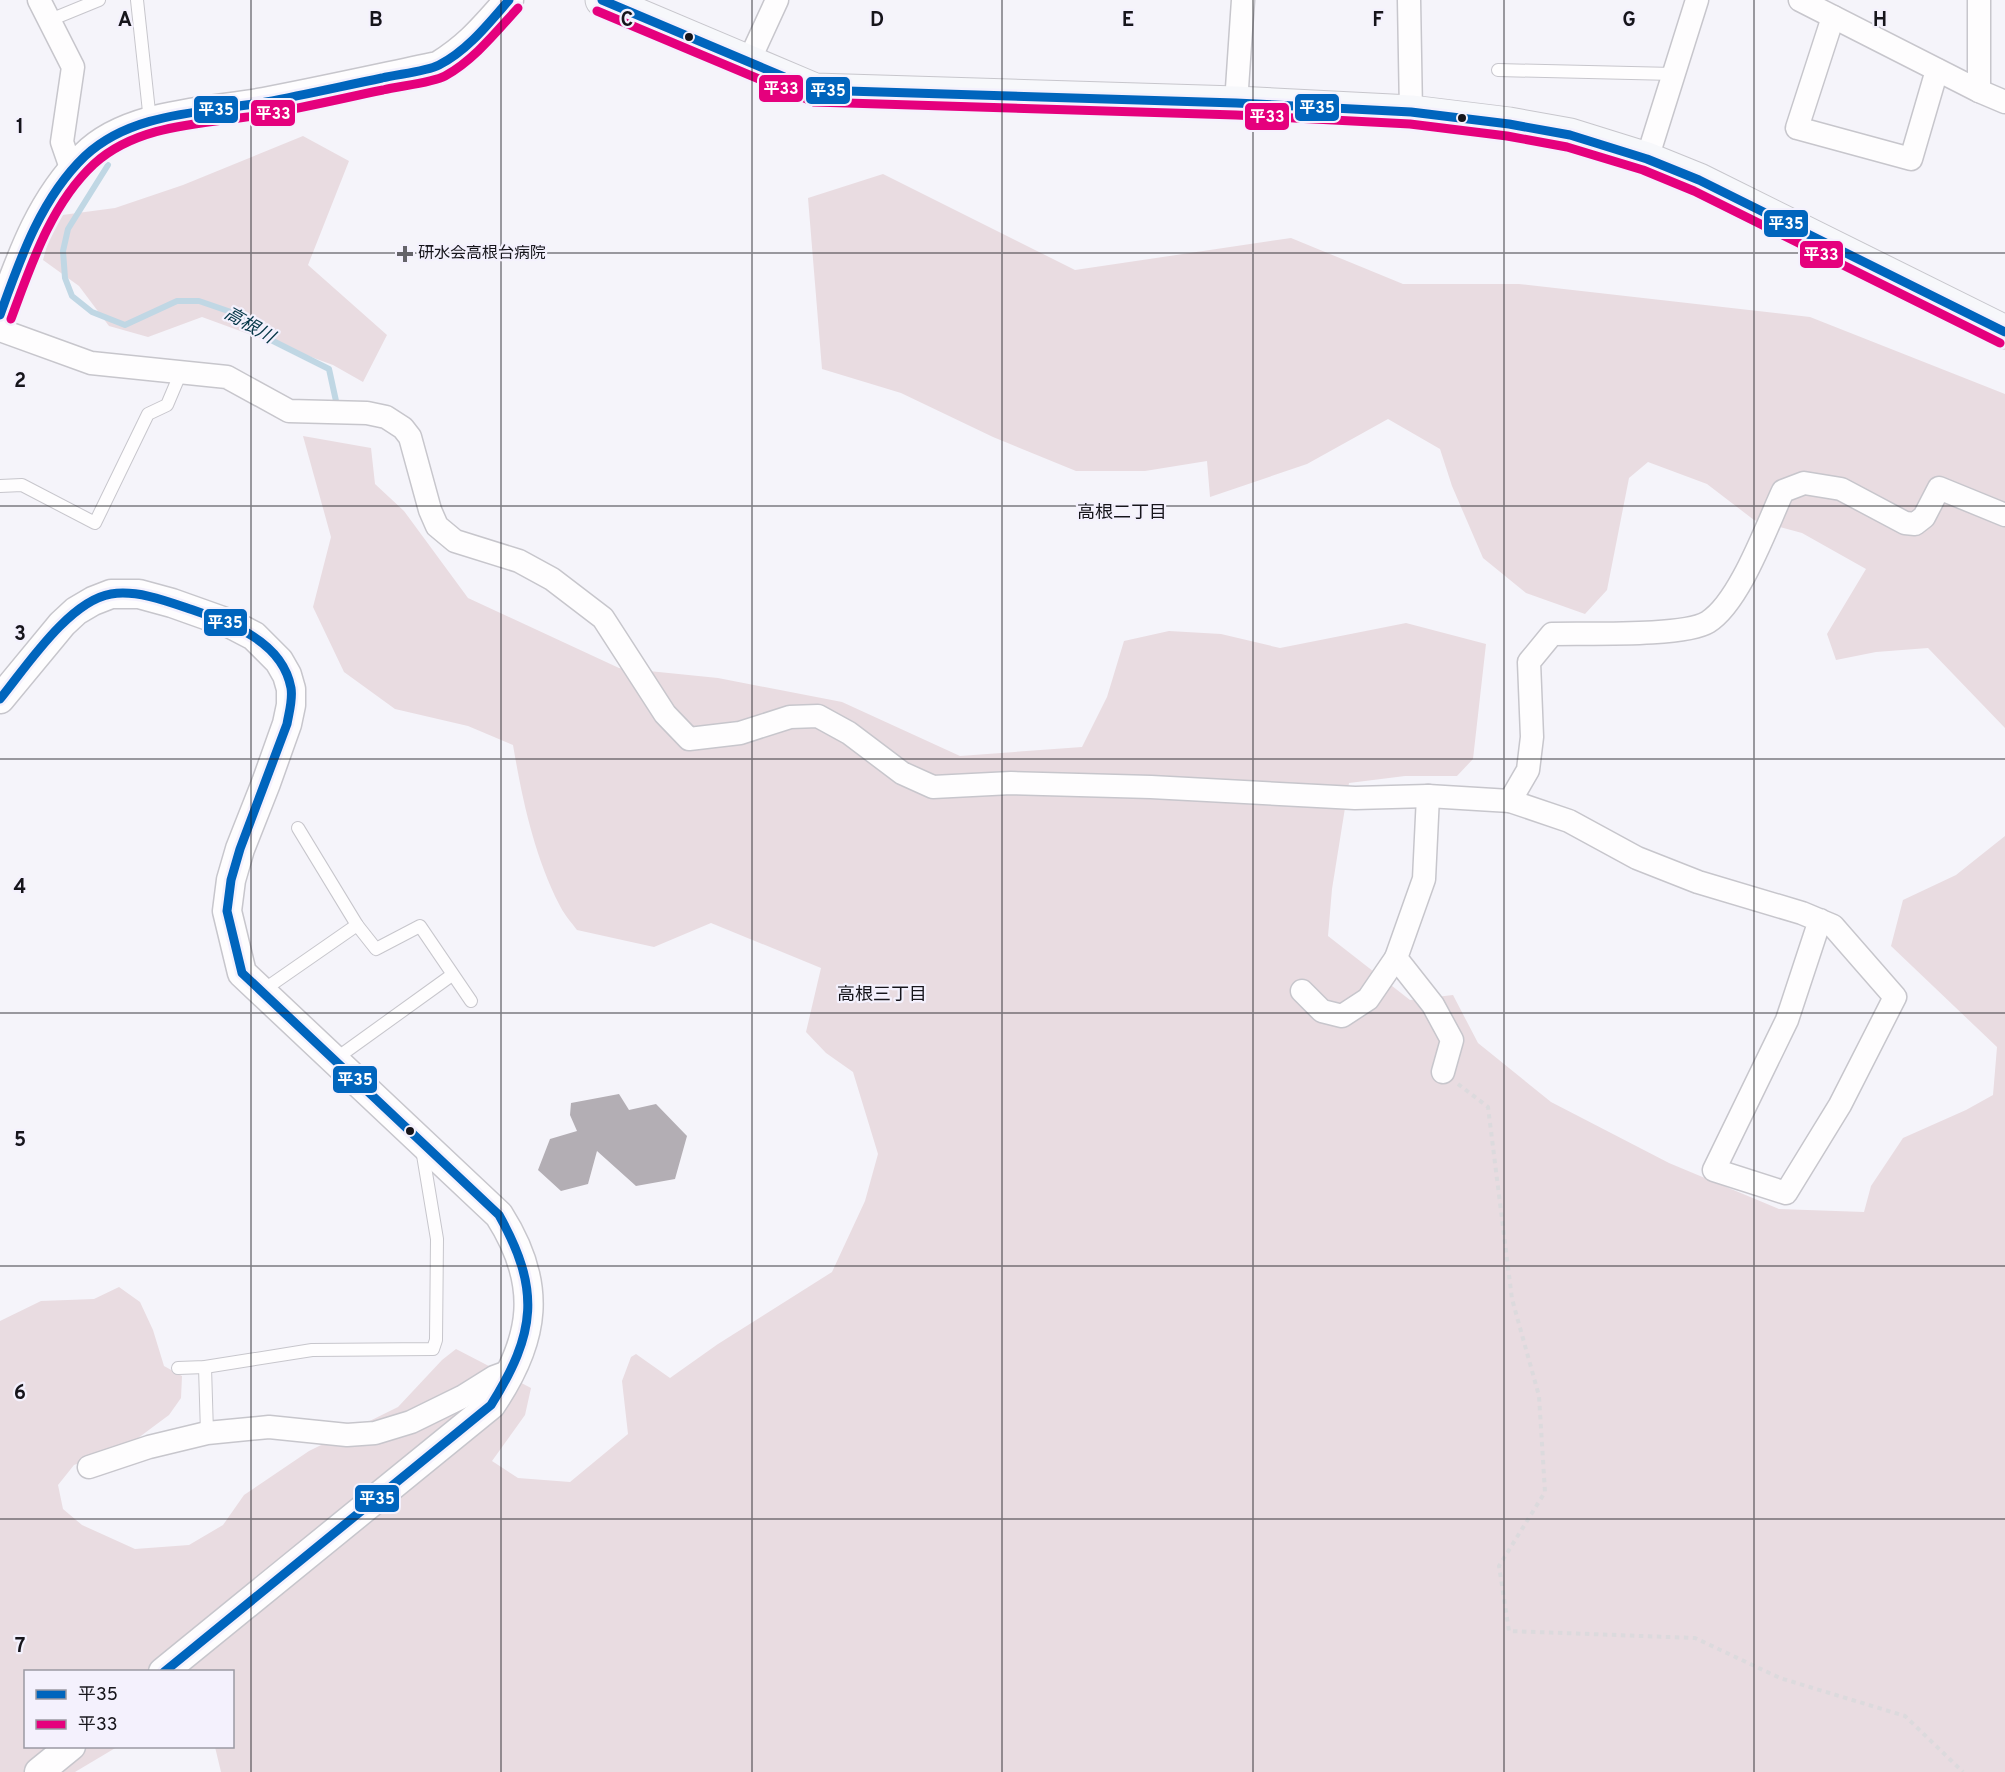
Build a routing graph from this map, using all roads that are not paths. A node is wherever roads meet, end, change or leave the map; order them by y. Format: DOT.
graph roads {
  1 [pos="39,0"];
  2 [pos="99,0"];
  3 [pos="137,0"];
  4 [pos="509,0"];
  5 [pos="602,0"];
  6 [pos="777,0"];
  7 [pos="1243,0"];
  8 [pos="1409,0"];
  9 [pos="1697,0"];
  10 [pos="1800,0"];
  11 [pos="1978,0"];
  12 [pos="1833,17"];
  13 [pos="50,20"];
  14 [pos="748,63"];
  15 [pos="1498,70"];
  16 [pos="1937,70"];
  17 [pos="1674,74"];
  18 [pos="1979,91"];
  19 [pos="2005,102"];
  20 [pos="1236,103"];
  21 [pos="1411,112"];
  22 [pos="150,121"];
  23 [pos="1647,159"];
  24 [pos="72,171"];
  25 [pos="0,315"];
  26 [pos="0,330"];
  27 [pos="2002,330"];
  28 [pos="181,372"];
  29 [pos="0,486"];
  30 [pos="2005,515"];
  31 [pos="0,699"];
  32 [pos="1428,796"];
  33 [pos="1510,801"];
  34 [pos="298,828"];
  35 [pos="1820,920"];
  36 [pos="357,925"];
  37 [pos="1396,958"];
  38 [pos="452,975"];
  39 [pos="1302,991"];
  40 [pos="261,992"];
  41 [pos="471,1000"];
  42 [pos="333,1061"];
  43 [pos="1443,1072"];
  44 [pos="421,1141"];
  45 [pos="205,1367"];
  46 [pos="178,1368"];
  47 [pos="513,1370"];
  48 [pos="207,1433"];
  49 [pos="89,1467"];
  50 [pos="164,1670"];
  51 [pos="69,1748"];
  52 [pos="39,1772"];
  1 -- 13 [label="street"];
  2 -- 13 [label="lane"];
  3 -- 22 [label="lane"];
  4 -- 22 [label="street"];
  5 -- 14 [label="main road"];
  6 -- 14 [label="street"];
  7 -- 20 [label="street"];
  8 -- 21 [label="street"];
  9 -- 17 [label="street"];
  10 -- 12 [label="street"];
  11 -- 18 [label="street"];
  12 -- 16 [label="street"];
  12 -- 16 [label="street"];
  13 -- 24 [label="street"];
  14 -- 20 [label="main road"];
  15 -- 17 [label="lane"];
  16 -- 18 [label="street"];
  17 -- 23 [label="street"];
  18 -- 19 [label="street"];
  20 -- 21 [label="main road"];
  21 -- 23 [label="main road"];
  22 -- 24 [label="street"];
  23 -- 27 [label="main road"];
  24 -- 25 [label="street"];
  26 -- 28 [label="street"];
  28 -- 29 [label="lane"];
  28 -- 32 [label="street"];
  30 -- 33 [label="street"];
  31 -- 40 [label="street"];
  32 -- 33 [label="street"];
  32 -- 37 [label="street"];
  33 -- 35 [label="street"];
  34 -- 36 [label="lane"];
  35 -- 35 [label="street"];
  36 -- 38 [label="lane"];
  36 -- 40 [label="lane"];
  37 -- 39 [label="street"];
  37 -- 43 [label="street"];
  38 -- 41 [label="lane"];
  38 -- 42 [label="lane"];
  40 -- 42 [label="street"];
  42 -- 44 [label="street"];
  44 -- 45 [label="lane"];
  44 -- 47 [label="street"];
  45 -- 46 [label="lane"];
  45 -- 48 [label="lane"];
  47 -- 48 [label="street"];
  47 -- 50 [label="street"];
  48 -- 49 [label="street"];
  51 -- 52 [label="street"];
}
